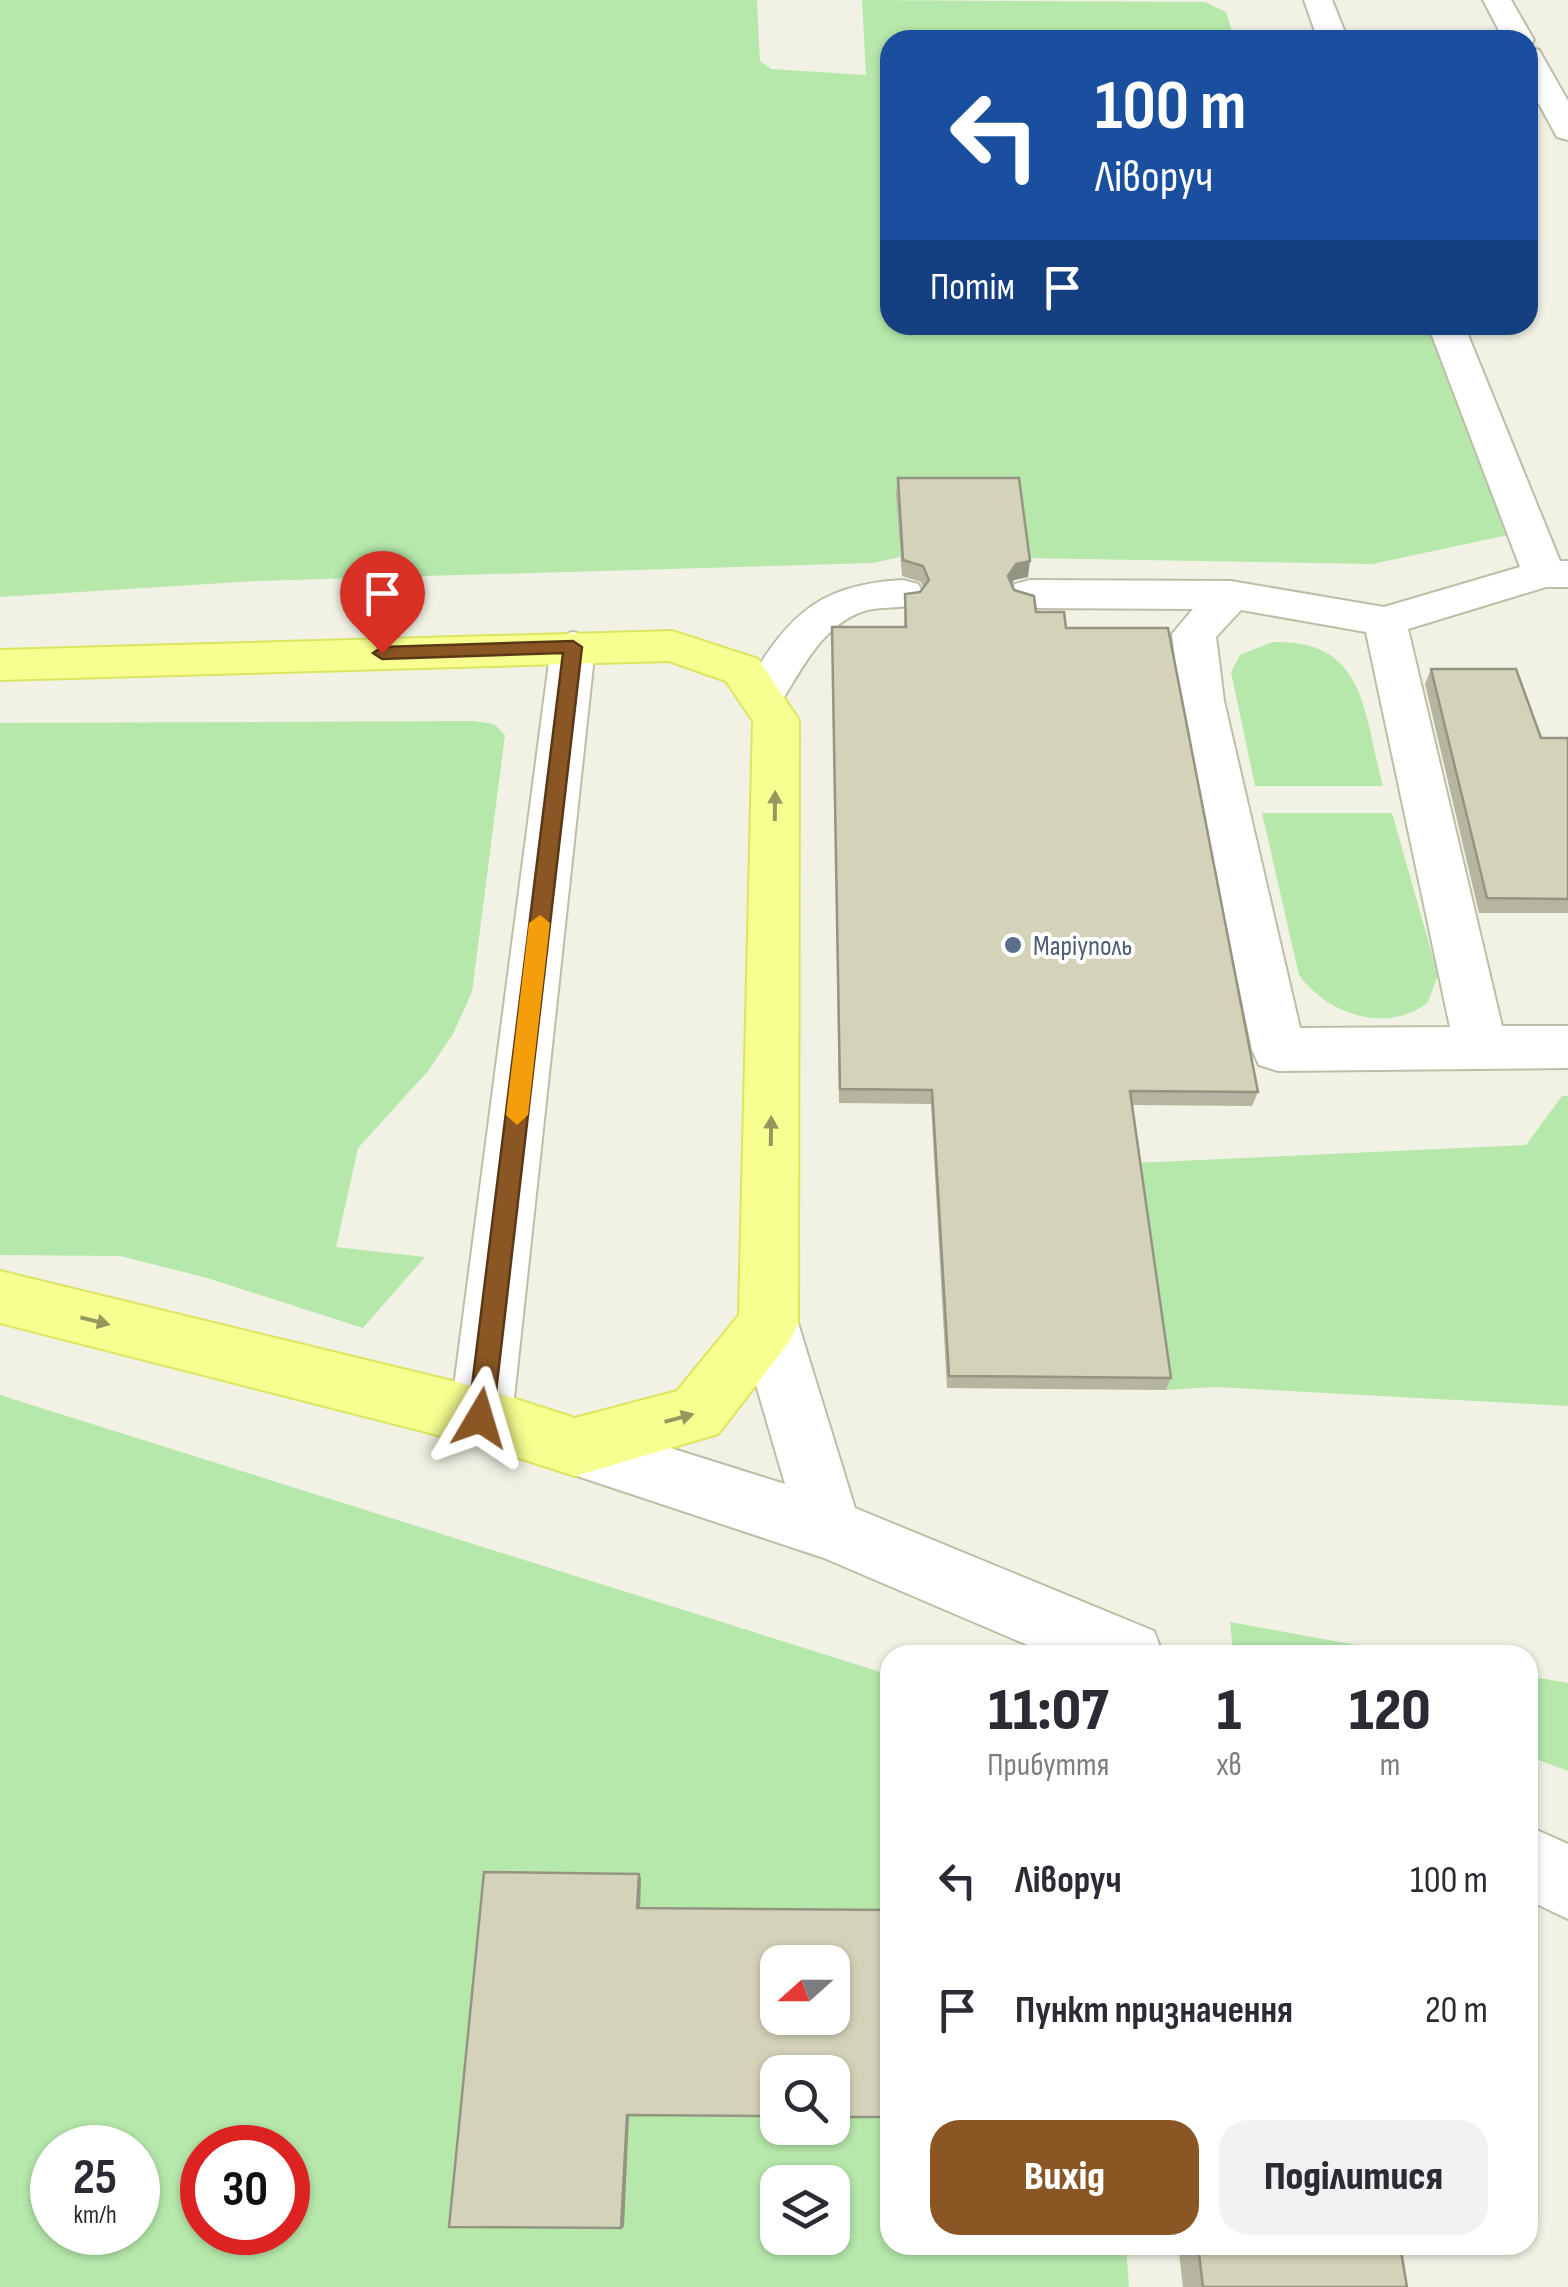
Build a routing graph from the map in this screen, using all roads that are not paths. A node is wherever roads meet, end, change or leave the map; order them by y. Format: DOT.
graph roads {
  1 [pos="1318,0"];
  2 [pos="1497,0"];
  3 [pos="1329,30"];
  4 [pos="1514,30"];
  5 [pos="1538,74"];
  6 [pos="1568,130"];
  7 [pos="1450,335"];
  8 [pos="1556,574"];
  9 [pos="903,594"];
  10 [pos="1030,594"];
  11 [pos="1231,595"];
  12 [pos="1385,621"];
  13 [pos="573,647"];
  14 [pos="0,666"];
  15 [pos="761,698"];
  16 [pos="1568,1047"];
  17 [pos="1481,1050"];
  18 [pos="0,1297"];
  19 [pos="768,1323"];
  20 [pos="480,1418"];
  21 [pos="575,1447"];
  22 [pos="830,1529"];
  23 [pos="1106,1645"];
  24 [pos="1538,1867"];
  25 [pos="1568,1883"];
  1 -- 3 [label="street"];
  2 -- 4 [label="street"];
  5 -- 6 [label="street"];
  7 -- 8 [label="street"];
  8 -- 12 [label="street"];
  9 -- 15 [label="street"];
  10 -- 11 [label="street"];
  11 -- 12 [label="street"];
  11 -- 17 [label="street"];
  12 -- 17 [label="street"];
  13 -- 14 [label="main road"];
  13 -- 15 [label="main road"];
  13 -- 20 [label="street"];
  19 -- 15 [label="main road, one-way"];
  16 -- 17 [label="street"];
  18 -- 20 [label="main road, one-way"];
  21 -- 19 [label="main road, one-way"];
  19 -- 22 [label="street"];
  20 -- 21 [label="main road"];
  21 -- 22 [label="street"];
  22 -- 23 [label="street"];
  24 -- 25 [label="street"];
}
